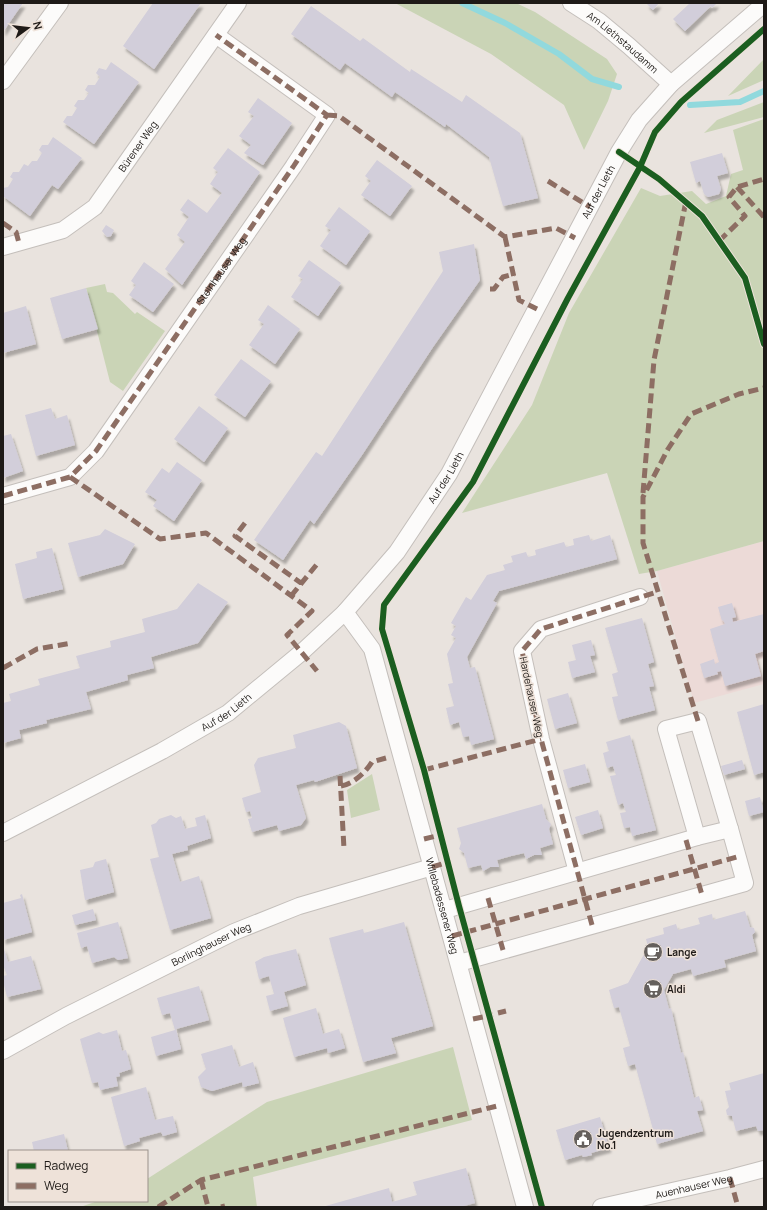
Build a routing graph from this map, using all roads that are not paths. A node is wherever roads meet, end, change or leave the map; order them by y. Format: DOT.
graph roads {
  1 [pos="60,3"];
  2 [pos="238,3"];
  3 [pos="571,3"];
  4 [pos="764,4"];
  5 [pos="216,35"];
  6 [pos="3,81"];
  7 [pos="671,84"];
  8 [pos="3,247"];
  9 [pos="3,496"];
  10 [pos="640,597"];
  11 [pos="345,612"];
  12 [pos="730,830"];
  13 [pos="3,833"];
  14 [pos="697,837"];
  15 [pos="432,866"];
  16 [pos="577,872"];
  17 [pos="445,910"];
  18 [pos="459,963"];
  19 [pos="3,1051"];
  20 [pos="764,1169"];
  21 [pos="525,1207"];
  22 [pos="600,1207"];
  1 -- 6 [label="street"];
  2 -- 5 [label="street, Bürener Weg"];
  3 -- 7 [label="street, Am Liethstaudamm"];
  4 -- 7 [label="street, Auf der Lieth"];
  5 -- 8 [label="street, Bürener Weg"];
  5 -- 9 [label="street, Steinhauser Weg"];
  7 -- 11 [label="street, Auf der Lieth"];
  10 -- 16 [label="street, Hardehauser Weg"];
  11 -- 13 [label="street, Auf der Lieth"];
  11 -- 15 [label="street, Willebadessener Weg"];
  12 -- 14 [label="street"];
  12 -- 14 [label="street"];
  12 -- 18 [label="street"];
  14 -- 16 [label="street"];
  15 -- 17 [label="street, Willebadessener Weg"];
  15 -- 19 [label="street, Borlinghauser Weg"];
  16 -- 17 [label="street"];
  17 -- 18 [label="street, Willebadessener Weg"];
  18 -- 21 [label="street, Willebadessener Weg"];
  20 -- 22 [label="street, Auenhauser Weg"];
}
